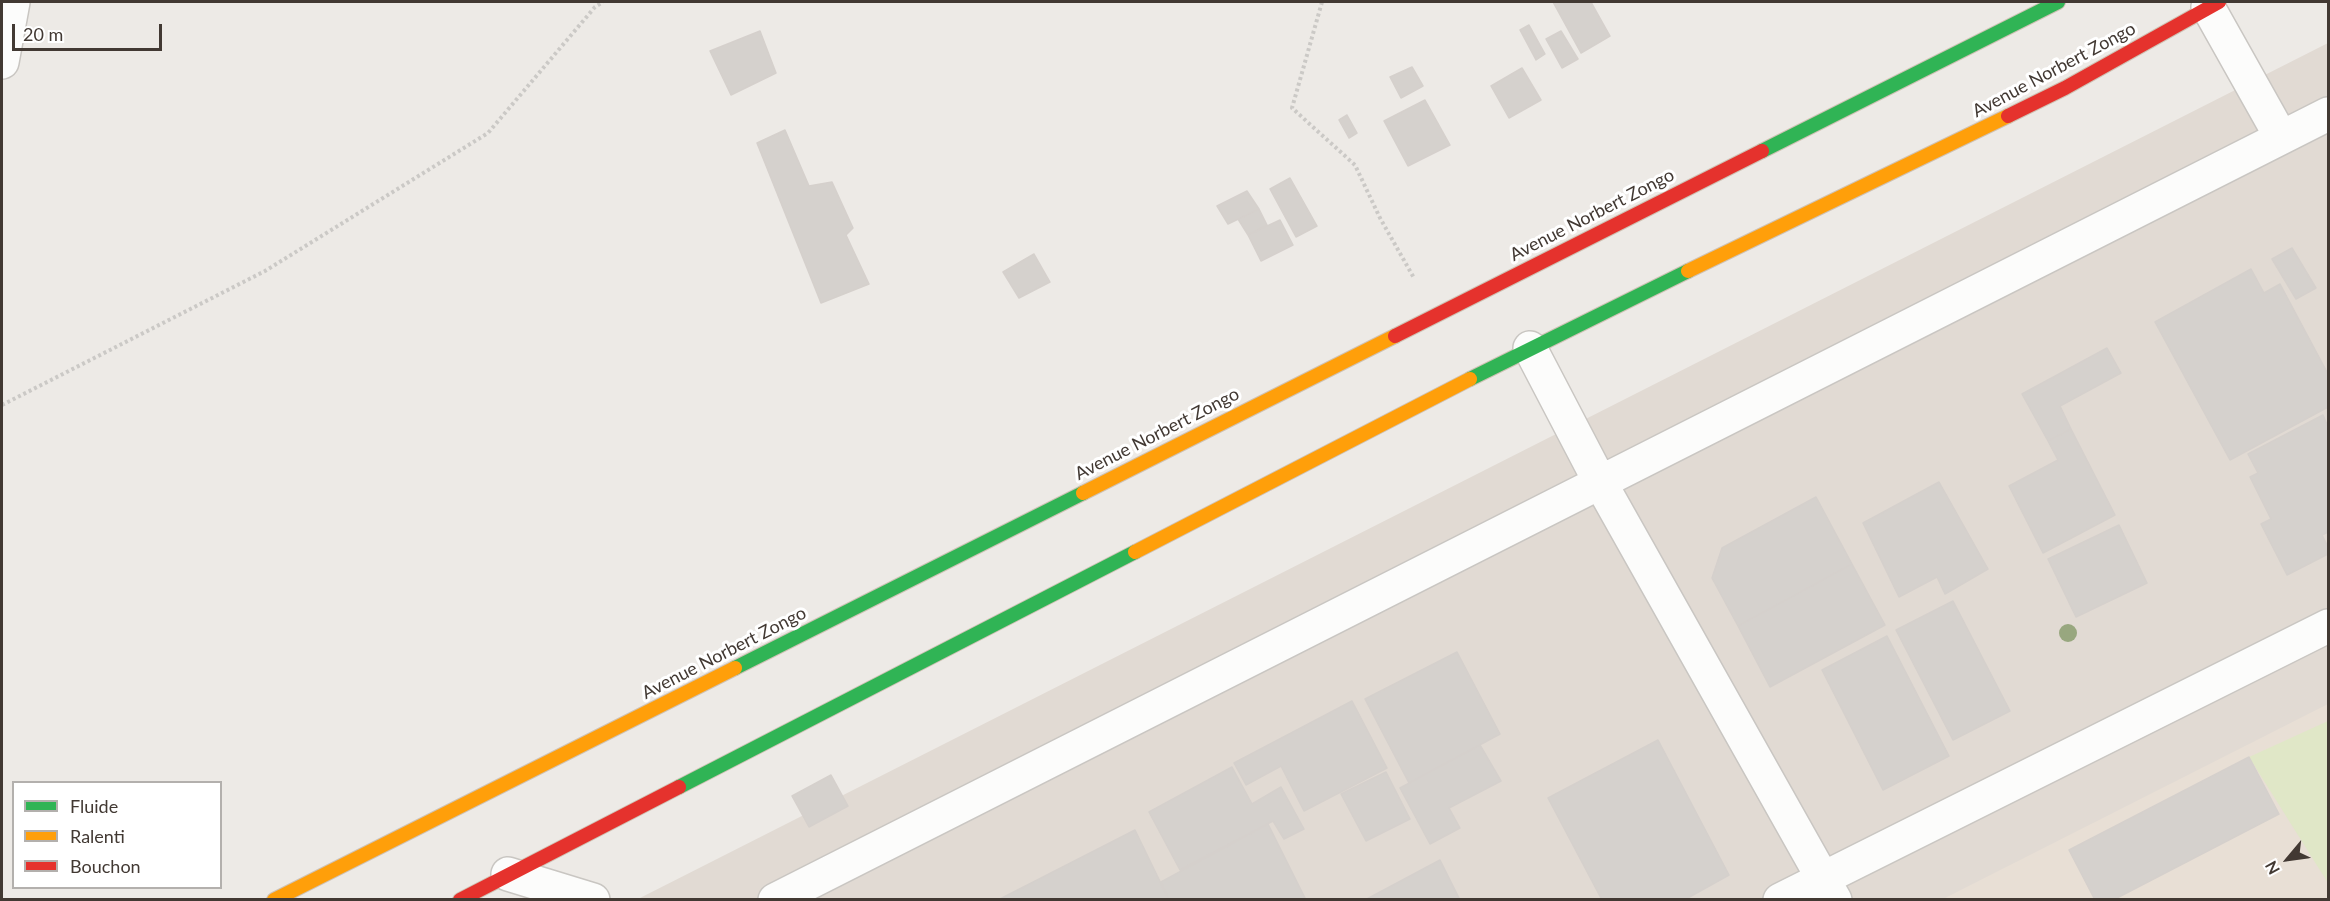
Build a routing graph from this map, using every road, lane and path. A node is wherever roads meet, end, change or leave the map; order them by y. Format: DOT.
graph roads {
  1 [pos="13,2"];
  2 [pos="603,2"];
  3 [pos="1322,2"];
  4 [pos="2058,2"];
  5 [pos="2214,4"];
  6 [pos="2,62"];
  7 [pos="2328,114"];
  8 [pos="2281,137"];
  9 [pos="1434,315"];
  10 [pos="1530,348"];
  11 [pos="2,405"];
  12 [pos="1601,483"];
  13 [pos="2328,626"];
  14 [pos="508,874"];
  15 [pos="1829,888"];
  16 [pos="274,900"];
  17 [pos="460,900"];
  18 [pos="593,900"];
  19 [pos="775,900"];
  20 [pos="1780,900"];
  1 -- 6 [label="street"];
  2 -- 11 [label="path"];
  3 -- 9 [label="path"];
  4 -- 9 [label="main road, Avenue Norbert Zongo"];
  5 -- 8 [label="street"];
  5 -- 10 [label="main road, Avenue Norbert Zongo"];
  7 -- 8 [label="street"];
  8 -- 12 [label="street"];
  9 -- 16 [label="main road, Avenue Norbert Zongo"];
  10 -- 12 [label="street"];
  10 -- 14 [label="main road, Avenue Norbert Zongo"];
  12 -- 15 [label="street"];
  12 -- 19 [label="street"];
  13 -- 15 [label="street"];
  14 -- 17 [label="main road, Avenue Norbert Zongo"];
  14 -- 18 [label="street"];
  15 -- 20 [label="street"];
}
